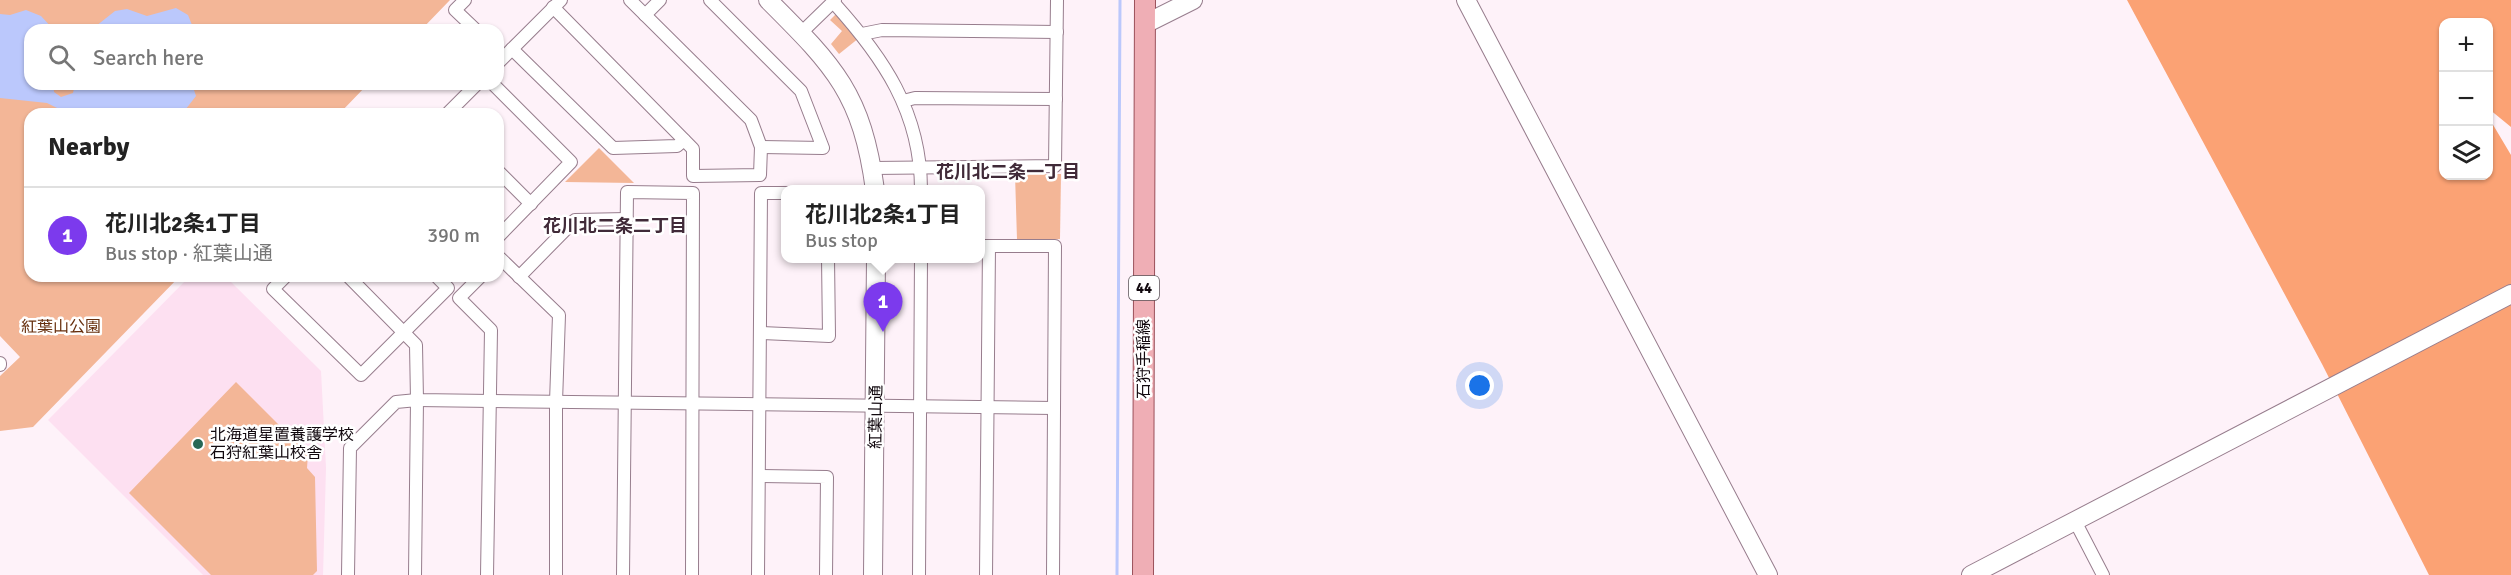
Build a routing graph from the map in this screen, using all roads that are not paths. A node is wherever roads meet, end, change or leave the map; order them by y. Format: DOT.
graph roads {
  1 [pos="465,0"];
  2 [pos="630,0"];
  3 [pos="660,0"];
  4 [pos="710,0"];
  5 [pos="768,0"];
  6 [pos="1057,0"];
  7 [pos="1145,0"];
  8 [pos="1193,0"];
  9 [pos="1466,0"];
  10 [pos="834,1"];
  11 [pos="557,4"];
  12 [pos="645,15"];
  13 [pos="470,24"];
  14 [pos="1145,24"];
  15 [pos="1057,32"];
  16 [pos="801,33"];
  17 [pos="862,34"];
  18 [pos="504,54"];
  19 [pos="504,56"];
  20 [pos="471,90"];
  21 [pos="499,90"];
  22 [pos="1056,99"];
  23 [pos="903,101"];
  24 [pos="453,108"];
  25 [pos="684,140"];
  26 [pos="761,147"];
  27 [pos="921,167"];
  28 [pos="872,168"];
  29 [pos="504,177"];
  30 [pos="874,185"];
  31 [pos="921,185"];
  32 [pos="781,193"];
  33 [pos="531,204"];
  34 [pos="627,219"];
  35 [pos="504,231"];
  36 [pos="985,246"];
  37 [pos="504,262"];
  38 [pos="828,263"];
  39 [pos="876,263"];
  40 [pos="921,263"];
  41 [pos="519,278"];
  42 [pos="280,282"];
  43 [pos="354,282"];
  44 [pos="442,282"];
  45 [pos="475,282"];
  46 [pos="2511,294"];
  47 [pos="404,332"];
  48 [pos="760,333"];
  49 [pos="417,400"];
  50 [pos="488,401"];
  51 [pos="556,402"];
  52 [pos="626,403"];
  53 [pos="691,404"];
  54 [pos="759,405"];
  55 [pos="876,407"];
  56 [pos="920,407"];
  57 [pos="987,408"];
  58 [pos="1054,408"];
  59 [pos="759,476"];
  60 [pos="2075,521"];
  61 [pos="348,575"];
  62 [pos="415,575"];
  63 [pos="487,575"];
  64 [pos="556,575"];
  65 [pos="623,575"];
  66 [pos="692,575"];
  67 [pos="758,575"];
  68 [pos="826,575"];
  69 [pos="873,575"];
  70 [pos="919,575"];
  71 [pos="986,575"];
  72 [pos="1053,575"];
  73 [pos="1143,575"];
  74 [pos="1768,575"];
  75 [pos="1971,575"];
  76 [pos="2103,575"];
  1 -- 13 [label="street"];
  2 -- 12 [label="street"];
  3 -- 12 [label="street"];
  4 -- 26 [label="street"];
  5 -- 16 [label="street"];
  6 -- 15 [label="street"];
  7 -- 14 [label="main road, 石狩手稲線 / 44"];
  8 -- 14 [label="street"];
  9 -- 74 [label="street"];
  10 -- 16 [label="street"];
  10 -- 17 [label="street"];
  11 -- 18 [label="street"];
  11 -- 25 [label="street"];
  12 -- 26 [label="street"];
  14 -- 73 [label="main road, 石狩手稲線 / 44"];
  15 -- 17 [label="street"];
  15 -- 22 [label="street"];
  16 -- 28 [label="street"];
  17 -- 23 [label="street"];
  19 -- 25 [label="street"];
  20 -- 24 [label="street"];
  21 -- 33 [label="street"];
  22 -- 23 [label="street"];
  22 -- 27 [label="street"];
  23 -- 27 [label="street"];
  25 -- 26 [label="street"];
  27 -- 28 [label="street"];
  27 -- 31 [label="street"];
  28 -- 30 [label="street"];
  29 -- 33 [label="street"];
  32 -- 48 [label="street"];
  33 -- 35 [label="street"];
  34 -- 41 [label="street"];
  34 -- 52 [label="street"];
  34 -- 53 [label="street"];
  36 -- 57 [label="street"];
  36 -- 58 [label="street"];
  37 -- 41 [label="street"];
  38 -- 48 [label="street"];
  39 -- 55 [label="street, 紅葉山通"];
  40 -- 56 [label="street"];
  41 -- 51 [label="street"];
  42 -- 47 [label="street"];
  43 -- 47 [label="street"];
  44 -- 47 [label="street"];
  45 -- 50 [label="street"];
  46 -- 60 [label="street"];
  47 -- 49 [label="street"];
  48 -- 54 [label="street"];
  49 -- 50 [label="street"];
  49 -- 61 [label="street"];
  49 -- 62 [label="street"];
  50 -- 51 [label="street"];
  50 -- 63 [label="street"];
  51 -- 52 [label="street"];
  51 -- 64 [label="street"];
  52 -- 53 [label="street"];
  52 -- 65 [label="street"];
  53 -- 54 [label="street"];
  53 -- 66 [label="street"];
  54 -- 55 [label="street"];
  54 -- 59 [label="street"];
  55 -- 56 [label="street"];
  55 -- 69 [label="street, 紅葉山通"];
  56 -- 57 [label="street"];
  56 -- 70 [label="street"];
  57 -- 58 [label="street"];
  57 -- 71 [label="street"];
  58 -- 72 [label="street"];
  59 -- 67 [label="street"];
  59 -- 68 [label="street"];
  60 -- 75 [label="street"];
  60 -- 76 [label="street"];
}
